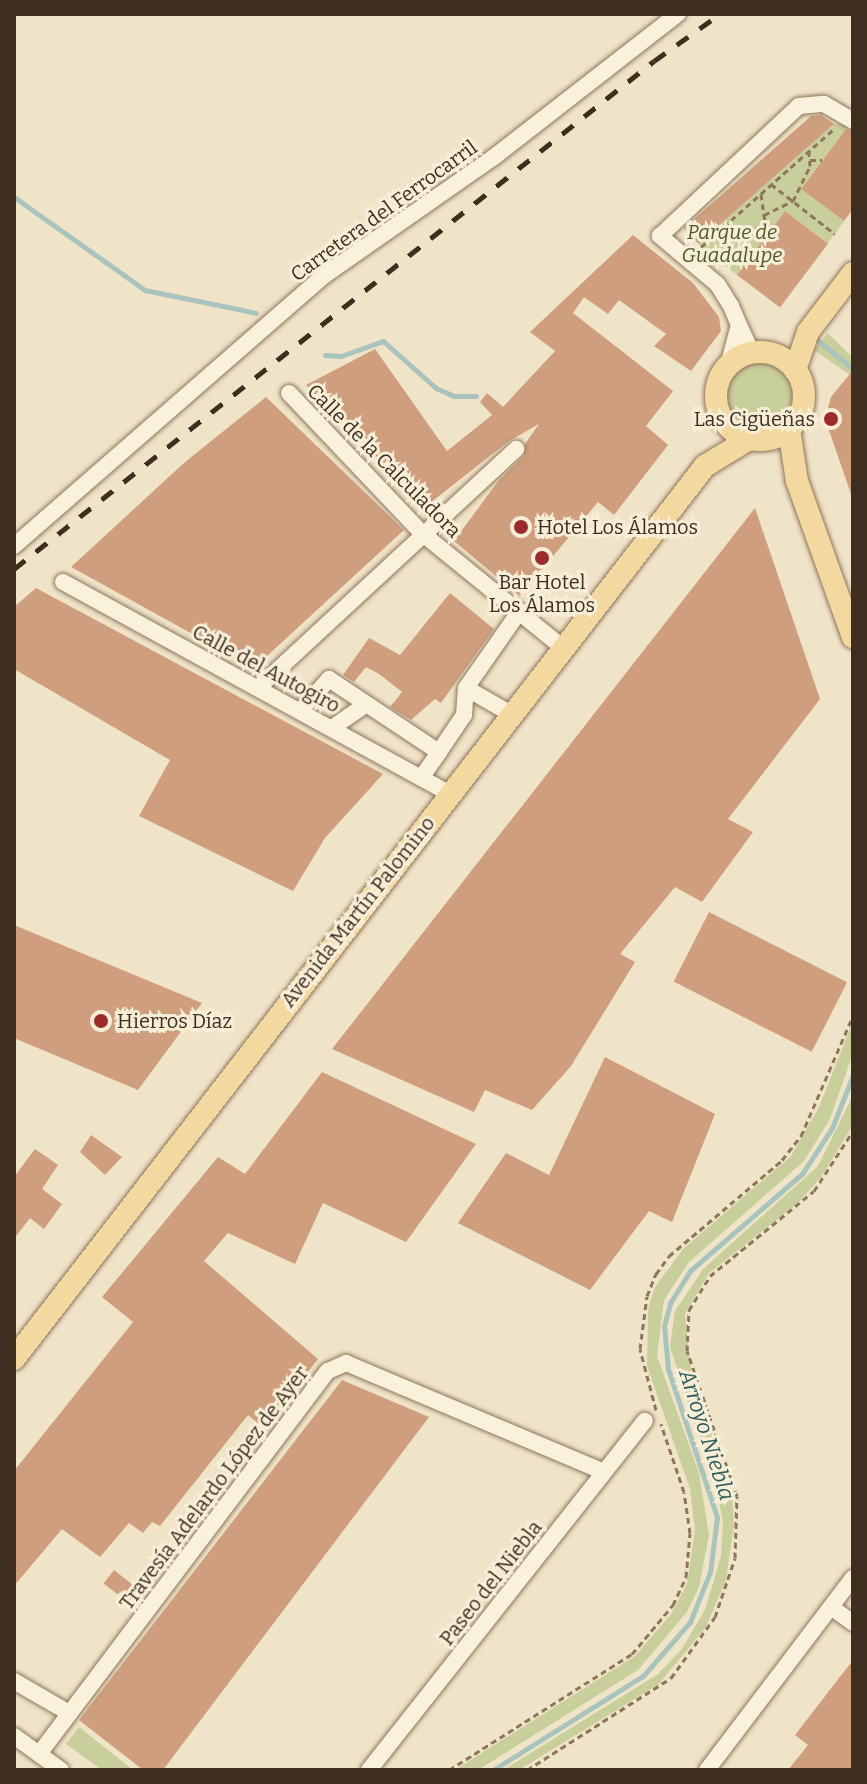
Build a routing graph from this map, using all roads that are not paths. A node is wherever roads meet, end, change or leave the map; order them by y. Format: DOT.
graph roads {
  1 [pos="678,14"];
  2 [pos="849,122"];
  3 [pos="853,273"];
  4 [pos="739,325"];
  5 [pos="808,332"];
  6 [pos="761,353"];
  7 [pos="728,366"];
  8 [pos="795,370"];
  9 [pos="289,393"];
  10 [pos="720,416"];
  11 [pos="789,429"];
  12 [pos="759,439"];
  13 [pos="516,449"];
  14 [pos="705,466"];
  15 [pos="797,481"];
  16 [pos="423,534"];
  17 [pos="14,546"];
  18 [pos="63,582"];
  19 [pos="519,612"];
  20 [pos="853,637"];
  21 [pos="562,647"];
  22 [pos="258,688"];
  23 [pos="466,688"];
  24 [pos="365,705"];
  25 [pos="301,710"];
  26 [pos="511,714"];
  27 [pos="332,728"];
  28 [pos="439,752"];
  29 [pos="421,778"];
  30 [pos="449,793"];
  31 [pos="14,1359"];
  32 [pos="645,1421"];
  33 [pos="604,1472"];
  34 [pos="853,1578"];
  35 [pos="831,1607"];
  36 [pos="853,1623"];
  37 [pos="14,1681"];
  38 [pos="69,1713"];
  39 [pos="14,1736"];
  40 [pos="39,1754"];
  41 [pos="61,1770"];
  42 [pos="369,1770"];
  43 [pos="707,1770"];
  1 -- 17 [label="street, Carretera del Ferrocarril"];
  2 -- 4 [label="street"];
  3 -- 5 [label="main road"];
  4 -- 6 [label="street"];
  4 -- 7 [label="street"];
  5 -- 6 [label="main road"];
  5 -- 8 [label="main road"];
  6 -- 7 [label="main road"];
  6 -- 8 [label="main road"];
  7 -- 10 [label="main road"];
  8 -- 11 [label="main road"];
  9 -- 16 [label="street, Calle de la Calculadora"];
  10 -- 12 [label="main road"];
  10 -- 14 [label="main road, Avenida Martín Palomino"];
  11 -- 12 [label="main road"];
  11 -- 15 [label="main road"];
  12 -- 14 [label="main road, Avenida Martín Palomino"];
  12 -- 15 [label="main road"];
  13 -- 16 [label="street"];
  14 -- 21 [label="main road, Avenida Martín Palomino"];
  15 -- 20 [label="main road"];
  16 -- 19 [label="street, Calle de la Calculadora"];
  16 -- 22 [label="street"];
  18 -- 22 [label="street, Calle del Autogiro"];
  19 -- 21 [label="street, Calle de la Calculadora"];
  19 -- 23 [label="street"];
  21 -- 26 [label="main road, Avenida Martín Palomino"];
  22 -- 25 [label="street, Calle del Autogiro"];
  23 -- 26 [label="street"];
  23 -- 28 [label="street"];
  24 -- 25 [label="street"];
  24 -- 27 [label="street"];
  24 -- 28 [label="street"];
  25 -- 27 [label="street, Calle del Autogiro"];
  26 -- 30 [label="main road, Avenida Martín Palomino"];
  27 -- 29 [label="street, Calle del Autogiro"];
  28 -- 29 [label="street"];
  29 -- 30 [label="street, Calle del Autogiro"];
  30 -- 31 [label="main road, Avenida Martín Palomino"];
  32 -- 33 [label="street, Paseo del Niebla"];
  33 -- 38 [label="street, Travesía Adelardo López de Ayer"];
  33 -- 42 [label="street, Paseo del Niebla"];
  34 -- 35 [label="street"];
  35 -- 36 [label="street"];
  35 -- 43 [label="street"];
  37 -- 38 [label="street"];
  38 -- 40 [label="street, Travesía Adelardo López de Ayer"];
  39 -- 40 [label="street"];
  40 -- 41 [label="street"];
}
